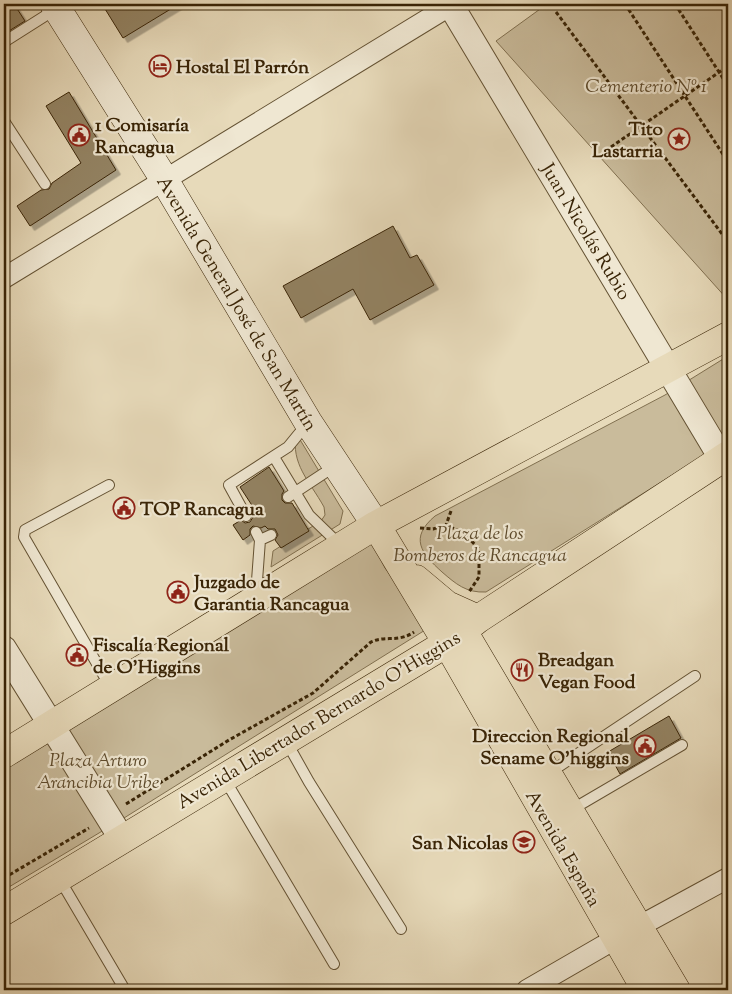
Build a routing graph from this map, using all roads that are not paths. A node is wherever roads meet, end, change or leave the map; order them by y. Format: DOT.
graph roads {
  1 [pos="451,4"];
  2 [pos="55,6"];
  3 [pos="4,42"];
  4 [pos="4,121"];
  5 [pos="164,181"];
  6 [pos="45,184"];
  7 [pos="4,278"];
  8 [pos="728,336"];
  9 [pos="668,369"];
  10 [pos="308,422"];
  11 [pos="274,457"];
  12 [pos="725,457"];
  13 [pos="337,465"];
  14 [pos="109,485"];
  15 [pos="292,495"];
  16 [pos="246,516"];
  17 [pos="376,525"];
  18 [pos="271,534"];
  19 [pos="342,547"];
  20 [pos="255,601"];
  21 [pos="439,612"];
  22 [pos="463,631"];
  23 [pos="4,649"];
  24 [pos="695,676"];
  25 [pos="112,688"];
  26 [pos="51,725"];
  27 [pos="286,740"];
  28 [pos="682,745"];
  29 [pos="4,754"];
  30 [pos="548,774"];
  31 [pos="223,778"];
  32 [pos="570,811"];
  33 [pos="115,828"];
  34 [pos="59,877"];
  35 [pos="728,878"];
  36 [pos="4,910"];
  37 [pos="640,927"];
  38 [pos="401,929"];
  39 [pos="616,939"];
  40 [pos="334,964"];
  41 [pos="125,990"];
  42 [pos="528,990"];
  43 [pos="646,990"];
  44 [pos="676,990"];
  1 -- 5 [label="street"];
  1 -- 9 [label="street, Juan Nicolás Rubio"];
  2 -- 3 [label="lane"];
  2 -- 5 [label="main road, Avenida General José de San Martín"];
  4 -- 6 [label="lane"];
  5 -- 7 [label="street"];
  5 -- 10 [label="main road, Avenida General José de San Martín"];
  8 -- 9 [label="main road"];
  9 -- 12 [label="street, Juan Nicolás Rubio"];
  9 -- 17 [label="main road"];
  10 -- 11 [label="lane"];
  10 -- 13 [label="main road, Avenida General José de San Martín"];
  11 -- 15 [label="lane"];
  11 -- 16 [label="lane"];
  12 -- 22 [label="main road, Avenida Libertador Bernardo O'Higgins"];
  13 -- 15 [label="lane"];
  13 -- 17 [label="main road, Avenida General José de San Martín"];
  14 -- 25 [label="lane"];
  15 -- 19 [label="lane"];
  17 -- 19 [label="main road"];
  17 -- 21 [label="main road"];
  18 -- 20 [label="lane"];
  19 -- 20 [label="main road"];
  20 -- 25 [label="main road"];
  21 -- 22 [label="main road"];
  21 -- 22 [label="main road, Avenida España"];
  22 -- 27 [label="main road, Avenida Libertador Bernardo O'Higgins"];
  22 -- 30 [label="main road, Avenida España"];
  22 -- 39 [label="main road, Avenida España"];
  23 -- 26 [label="street"];
  24 -- 30 [label="lane"];
  25 -- 26 [label="main road"];
  26 -- 29 [label="main road"];
  26 -- 33 [label="street"];
  27 -- 31 [label="main road, Avenida Libertador Bernardo O'Higgins"];
  27 -- 38 [label="lane"];
  28 -- 32 [label="lane"];
  30 -- 32 [label="main road, Avenida España"];
  31 -- 33 [label="main road, Avenida Libertador Bernardo O'Higgins"];
  31 -- 40 [label="lane"];
  32 -- 37 [label="main road, Avenida España"];
  33 -- 34 [label="main road, Avenida Libertador Bernardo O'Higgins"];
  34 -- 36 [label="main road, Avenida Libertador Bernardo O'Higgins"];
  34 -- 41 [label="lane"];
  35 -- 37 [label="street"];
  37 -- 39 [label="street"];
  37 -- 44 [label="main road, Avenida España"];
  39 -- 42 [label="street"];
  39 -- 43 [label="main road, Avenida España"];
}
